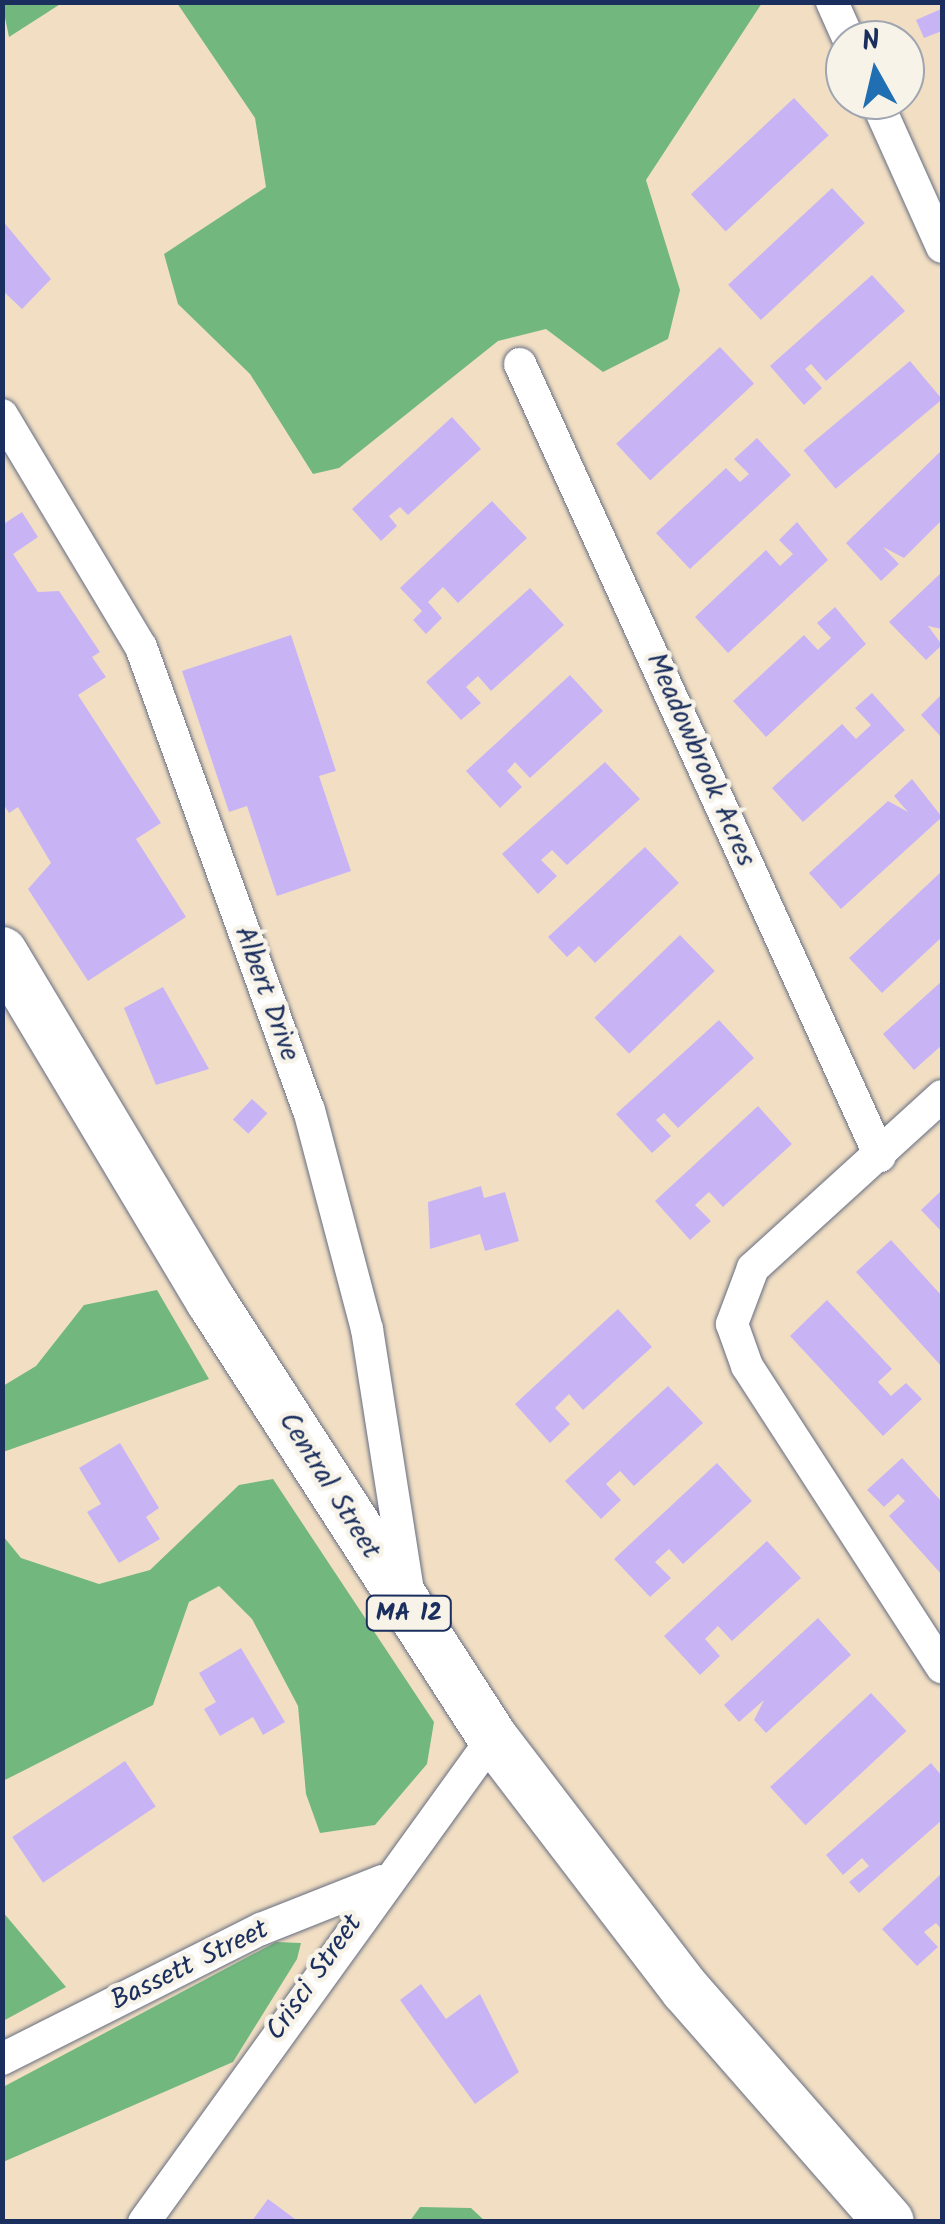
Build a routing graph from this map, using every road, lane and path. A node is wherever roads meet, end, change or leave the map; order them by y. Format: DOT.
graph roads {
  1 [pos="885,120"];
  2 [pos="942,246"];
  3 [pos="520,364"];
  4 [pos="2,416"];
  5 [pos="2,952"];
  6 [pos="942,1096"];
  7 [pos="880,1156"];
  8 [pos="411,1615"];
  9 [pos="942,1668"];
  10 [pos="492,1738"];
  11 [pos="382,1881"];
  12 [pos="2,2059"];
  13 [pos="144,2222"];
  14 [pos="889,2222"];
  1 -- 2 [label="street"];
  3 -- 7 [label="street, Meadowbrook Acres"];
  4 -- 8 [label="street, Albert Drive"];
  5 -- 8 [label="main road, Central Street / MA 12"];
  6 -- 7 [label="street"];
  7 -- 9 [label="street"];
  8 -- 10 [label="main road, Central Street / MA 12"];
  10 -- 11 [label="street, Crisci Street"];
  10 -- 14 [label="main road, Central Street / MA 12"];
  11 -- 12 [label="street, Bassett Street"];
  11 -- 13 [label="street, Crisci Street"];
}
